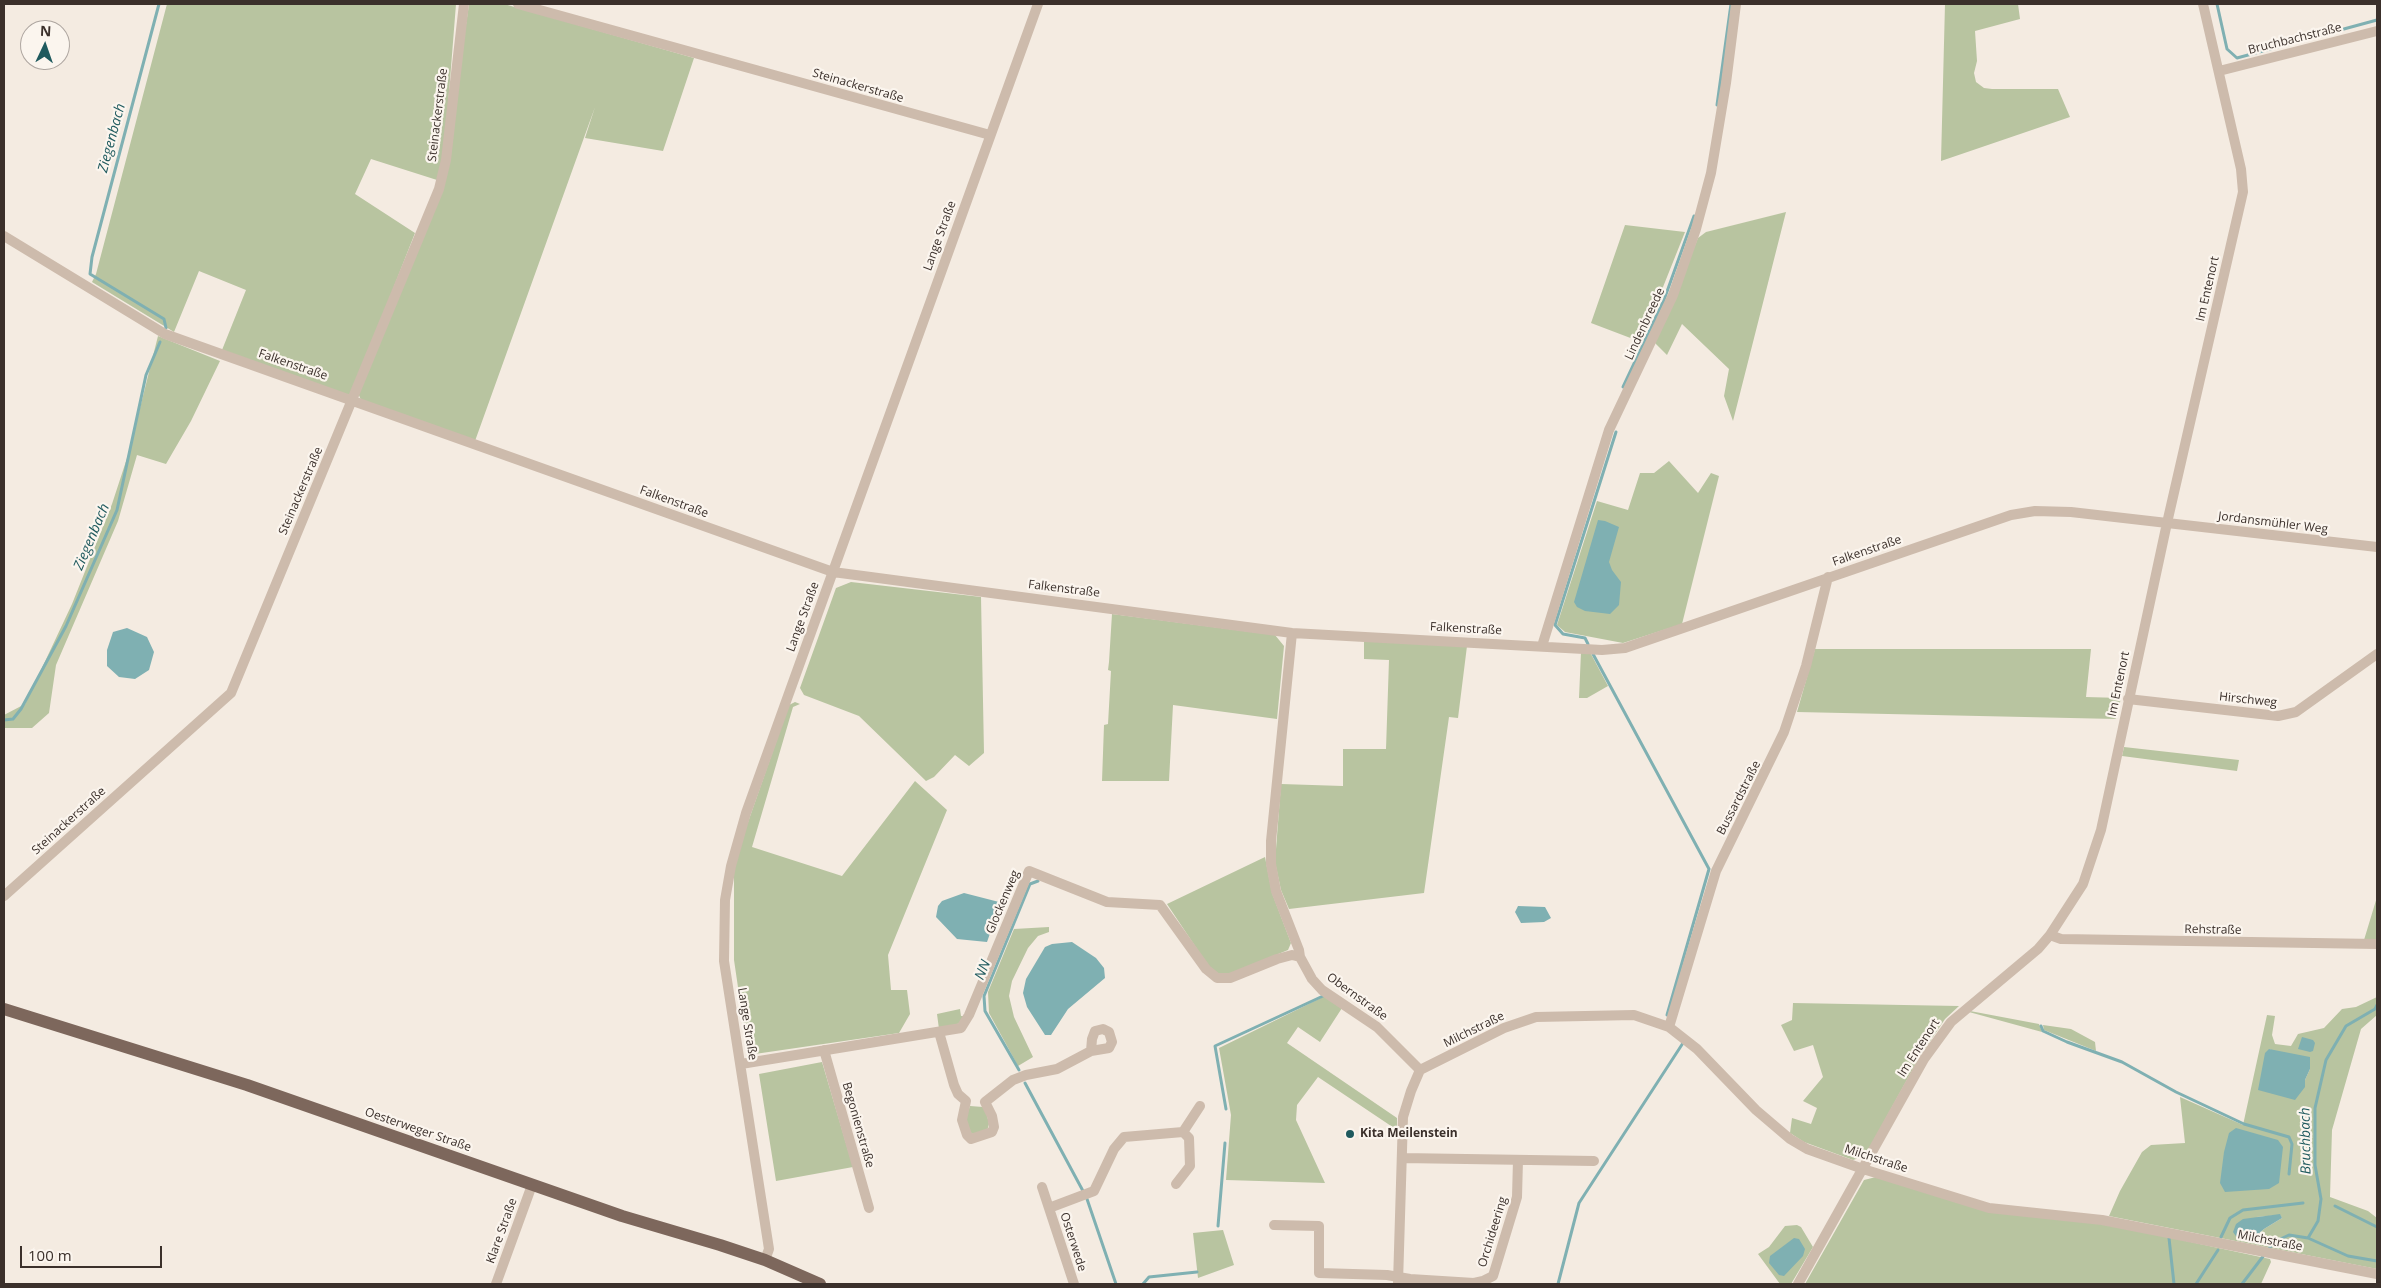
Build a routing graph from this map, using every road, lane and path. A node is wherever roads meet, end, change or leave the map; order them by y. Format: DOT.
graph roads {
  1 [pos="464,4"];
  2 [pos="518,4"];
  3 [pos="1038,4"];
  4 [pos="1736,4"];
  5 [pos="2204,4"];
  6 [pos="2377,31"];
  7 [pos="2219,71"];
  8 [pos="990,135"];
  9 [pos="4,236"];
  10 [pos="353,400"];
  11 [pos="2167,523"];
  12 [pos="2377,547"];
  13 [pos="833,572"];
  14 [pos="1828,577"];
  15 [pos="1292,633"];
  16 [pos="1542,646"];
  17 [pos="2377,654"];
  18 [pos="2128,699"];
  19 [pos="4,896"];
  20 [pos="2050,935"];
  21 [pos="2377,944"];
  22 [pos="1300,957"];
  23 [pos="4,1009"];
  24 [pos="1669,1028"];
  25 [pos="939,1032"];
  26 [pos="824,1050"];
  27 [pos="1092,1051"];
  28 [pos="741,1064"];
  29 [pos="1420,1070"];
  30 [pos="966,1101"];
  31 [pos="985,1102"];
  32 [pos="1200,1106"];
  33 [pos="1183,1132"];
  34 [pos="1402,1158"];
  35 [pos="1518,1160"];
  36 [pos="1594,1161"];
  37 [pos="1863,1169"];
  38 [pos="1176,1184"];
  39 [pos="532,1185"];
  40 [pos="1042,1187"];
  41 [pos="869,1208"];
  42 [pos="1049,1208"];
  43 [pos="1274,1225"];
  44 [pos="765,1260"];
  45 [pos="1319,1273"];
  46 [pos="2377,1274"];
  47 [pos="801,1280"];
  48 [pos="1398,1281"];
  49 [pos="496,1284"];
  50 [pos="820,1284"];
  51 [pos="1074,1284"];
  52 [pos="1316,1284"];
  53 [pos="1798,1284"];
  1 -- 10 [label="street, Steinackerstraße"];
  2 -- 8 [label="street, Steinackerstraße"];
  3 -- 8 [label="street, Lange Straße"];
  4 -- 16 [label="street, Lindenbreede"];
  5 -- 7 [label="street, Im Entenort"];
  6 -- 7 [label="street, Bruchbachstraße"];
  7 -- 11 [label="street, Im Entenort"];
  8 -- 13 [label="street, Lange Straße"];
  9 -- 10 [label="street, Falkenstraße"];
  10 -- 13 [label="street, Falkenstraße"];
  10 -- 19 [label="street, Steinackerstraße"];
  11 -- 12 [label="street, Jordansmühler Weg"];
  11 -- 14 [label="street, Falkenstraße"];
  11 -- 18 [label="street, Im Entenort"];
  13 -- 15 [label="street, Falkenstraße"];
  13 -- 28 [label="street, Lange Straße"];
  14 -- 16 [label="street, Falkenstraße"];
  14 -- 24 [label="street, Bussardstraße"];
  15 -- 16 [label="street, Falkenstraße"];
  15 -- 22 [label="street, Obernstraße"];
  17 -- 18 [label="street, Hirschweg"];
  18 -- 20 [label="street, Im Entenort"];
  20 -- 21 [label="street, Rehstraße"];
  20 -- 37 [label="street, Im Entenort"];
  22 -- 25 [label="street, Glockenweg"];
  22 -- 29 [label="street, Obernstraße"];
  23 -- 39 [label="main road, Oesterweger Straße"];
  24 -- 29 [label="street, Milchstraße"];
  24 -- 37 [label="street, Milchstraße"];
  25 -- 26 [label="street, Glockenweg"];
  25 -- 30 [label="street"];
  26 -- 28 [label="street, Glockenweg"];
  26 -- 41 [label="street, Begonienstraße"];
  27 -- 31 [label="street"];
  28 -- 44 [label="street, Lange Straße"];
  29 -- 34 [label="street"];
  30 -- 31 [label="street"];
  30 -- 31 [label="street"];
  32 -- 33 [label="street"];
  33 -- 38 [label="street"];
  33 -- 42 [label="street, Osterwede"];
  34 -- 35 [label="street"];
  34 -- 48 [label="street"];
  35 -- 36 [label="street"];
  35 -- 48 [label="street, Orchideering"];
  37 -- 46 [label="street, Milchstraße"];
  37 -- 53 [label="street, Im Entenort"];
  39 -- 44 [label="main road, Oesterweger Straße"];
  39 -- 49 [label="street, Klare Straße"];
  40 -- 42 [label="street, Osterwede"];
  42 -- 51 [label="street, Osterwede"];
  43 -- 45 [label="street"];
  44 -- 47 [label="main road, Oesterweger Straße"];
  45 -- 48 [label="street"];
  45 -- 52 [label="street"];
  47 -- 50 [label="main road, Oesterweger Straße"];
}
